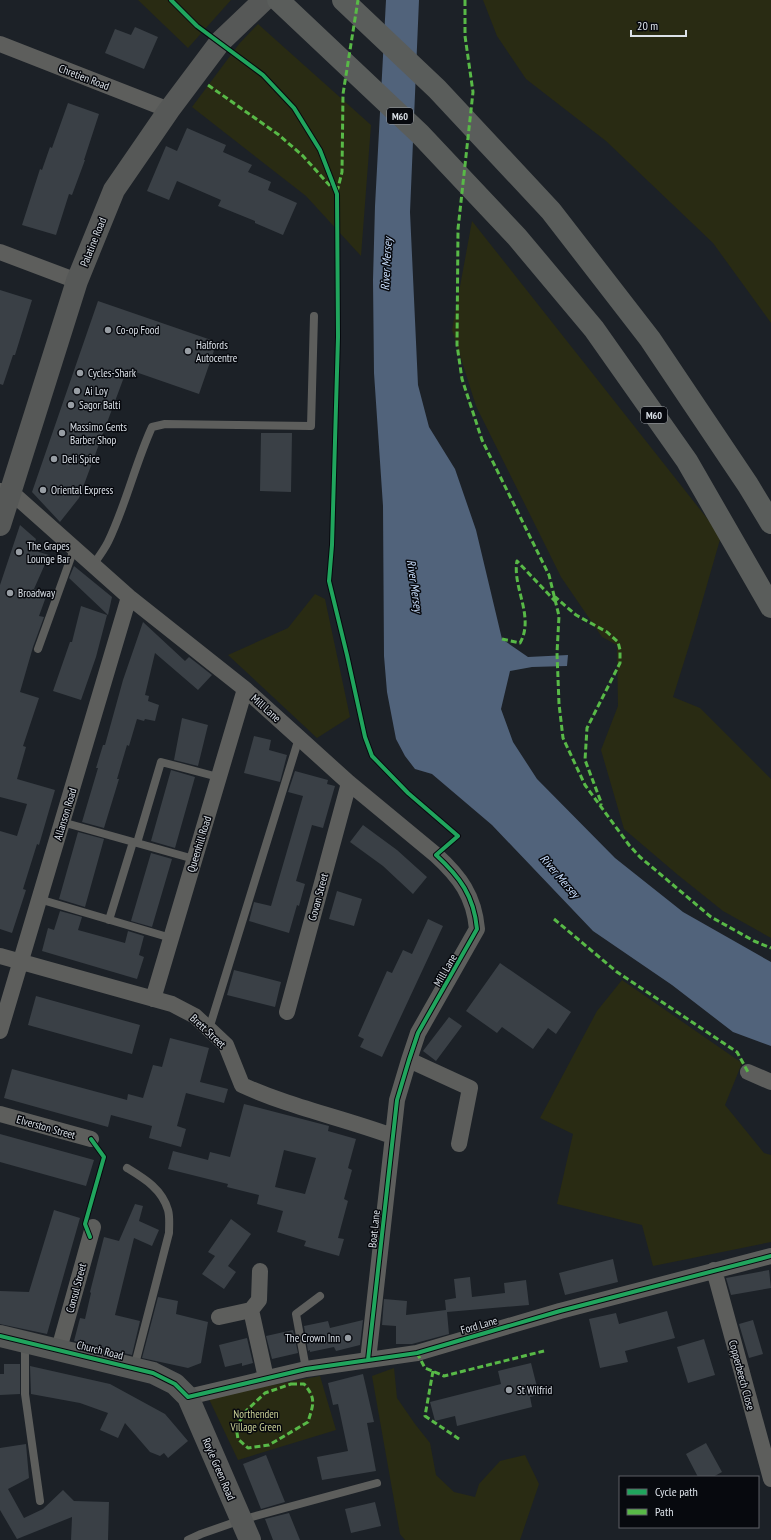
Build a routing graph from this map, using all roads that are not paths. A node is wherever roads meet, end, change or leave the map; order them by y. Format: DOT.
graph roads {
  1 [pos="264,0"];
  2 [pos="278,0"];
  3 [pos="343,0"];
  4 [pos="0,44"];
  5 [pos="169,110"];
  6 [pos="0,252"];
  7 [pos="77,281"];
  8 [pos="314,316"];
  9 [pos="5,492"];
  10 [pos="771,523"];
  11 [pos="0,525"];
  12 [pos="74,549"];
  13 [pos="93,565"];
  14 [pos="129,597"];
  15 [pos="771,607"];
  16 [pos="38,649"];
  17 [pos="245,689"];
  18 [pos="298,738"];
  19 [pos="218,778"];
  20 [pos="349,783"];
  21 [pos="62,822"];
  22 [pos="135,843"];
  23 [pos="194,859"];
  24 [pos="39,899"];
  25 [pos="109,920"];
  26 [pos="171,938"];
  27 [pos="0,956"];
  28 [pos="20,962"];
  29 [pos="153,999"];
  30 [pos="286,1012"];
  31 [pos="209,1029"];
  32 [pos="0,1031"];
  33 [pos="409,1060"];
  34 [pos="748,1072"];
  35 [pos="771,1082"];
  36 [pos="397,1100"];
  37 [pos="0,1114"];
  38 [pos="392,1136"];
  39 [pos="91,1139"];
  40 [pos="459,1144"];
  41 [pos="126,1168"];
  42 [pos="93,1227"];
  43 [pos="771,1256"];
  44 [pos="714,1270"];
  45 [pos="260,1271"];
  46 [pos="320,1296"];
  47 [pos="251,1310"];
  48 [pos="219,1317"];
  49 [pos="0,1336"];
  50 [pos="26,1341"];
  51 [pos="59,1349"];
  52 [pos="368,1360"];
  53 [pos="134,1368"];
  54 [pos="306,1369"];
  55 [pos="266,1378"];
  56 [pos="188,1397"];
  57 [pos="771,1479"];
  58 [pos="377,1483"];
  59 [pos="40,1501"];
  60 [pos="241,1520"];
  61 [pos="188,1540"];
  62 [pos="250,1540"];
  1 -- 5 [label="main road, Palatine Road"];
  2 -- 15 [label="highway, M60"];
  3 -- 10 [label="highway"];
  4 -- 5 [label="street, Chretien Road"];
  5 -- 7 [label="main road, Palatine Road"];
  6 -- 7 [label="street"];
  7 -- 9 [label="main road, Palatine Road"];
  8 -- 13 [label="lane"];
  9 -- 11 [label="main road, Palatine Road"];
  9 -- 12 [label="street, Mill Lane"];
  12 -- 13 [label="street, Mill Lane"];
  12 -- 16 [label="lane"];
  13 -- 14 [label="street, Mill Lane"];
  14 -- 17 [label="street, Mill Lane"];
  14 -- 21 [label="street, Allanson Road"];
  17 -- 18 [label="street, Mill Lane"];
  17 -- 19 [label="street, Queenhill Road"];
  18 -- 20 [label="street, Mill Lane"];
  18 -- 31 [label="lane"];
  19 -- 22 [label="lane"];
  19 -- 23 [label="street, Queenhill Road"];
  20 -- 30 [label="street, Govan Street"];
  20 -- 33 [label="street, Mill Lane"];
  21 -- 22 [label="lane"];
  21 -- 24 [label="street, Allanson Road"];
  22 -- 23 [label="lane"];
  22 -- 25 [label="lane"];
  23 -- 26 [label="street, Queenhill Road"];
  24 -- 25 [label="lane"];
  24 -- 28 [label="street, Allanson Road"];
  25 -- 26 [label="lane"];
  26 -- 29 [label="street, Queenhill Road"];
  27 -- 28 [label="street, Brett Street"];
  28 -- 29 [label="street, Brett Street"];
  28 -- 32 [label="street, Allanson Road"];
  29 -- 31 [label="street, Brett Street"];
  31 -- 38 [label="street, Brett Street"];
  33 -- 36 [label="street, Mill Lane"];
  33 -- 40 [label="street"];
  34 -- 35 [label="street"];
  36 -- 38 [label="street, Boat Lane"];
  37 -- 39 [label="street, Elverston Street"];
  38 -- 52 [label="street, Boat Lane"];
  41 -- 53 [label="lane"];
  42 -- 51 [label="street, Consul Street"];
  43 -- 44 [label="street, Ford Lane"];
  44 -- 52 [label="street, Ford Lane"];
  44 -- 57 [label="street, Copperbeech Close"];
  45 -- 47 [label="street"];
  46 -- 54 [label="lane"];
  47 -- 48 [label="street"];
  47 -- 55 [label="street"];
  49 -- 50 [label="main road, Church Road"];
  50 -- 51 [label="main road, Church Road"];
  50 -- 59 [label="lane"];
  51 -- 53 [label="main road, Church Road"];
  52 -- 54 [label="street, Ford Lane"];
  53 -- 56 [label="main road, Church Road"];
  54 -- 55 [label="street, Ford Lane"];
  55 -- 56 [label="street, Ford Lane"];
  56 -- 60 [label="main road, Royle Green Road"];
  58 -- 60 [label="lane"];
  60 -- 61 [label="lane"];
  60 -- 62 [label="main road, Royle Green Road"];
}
